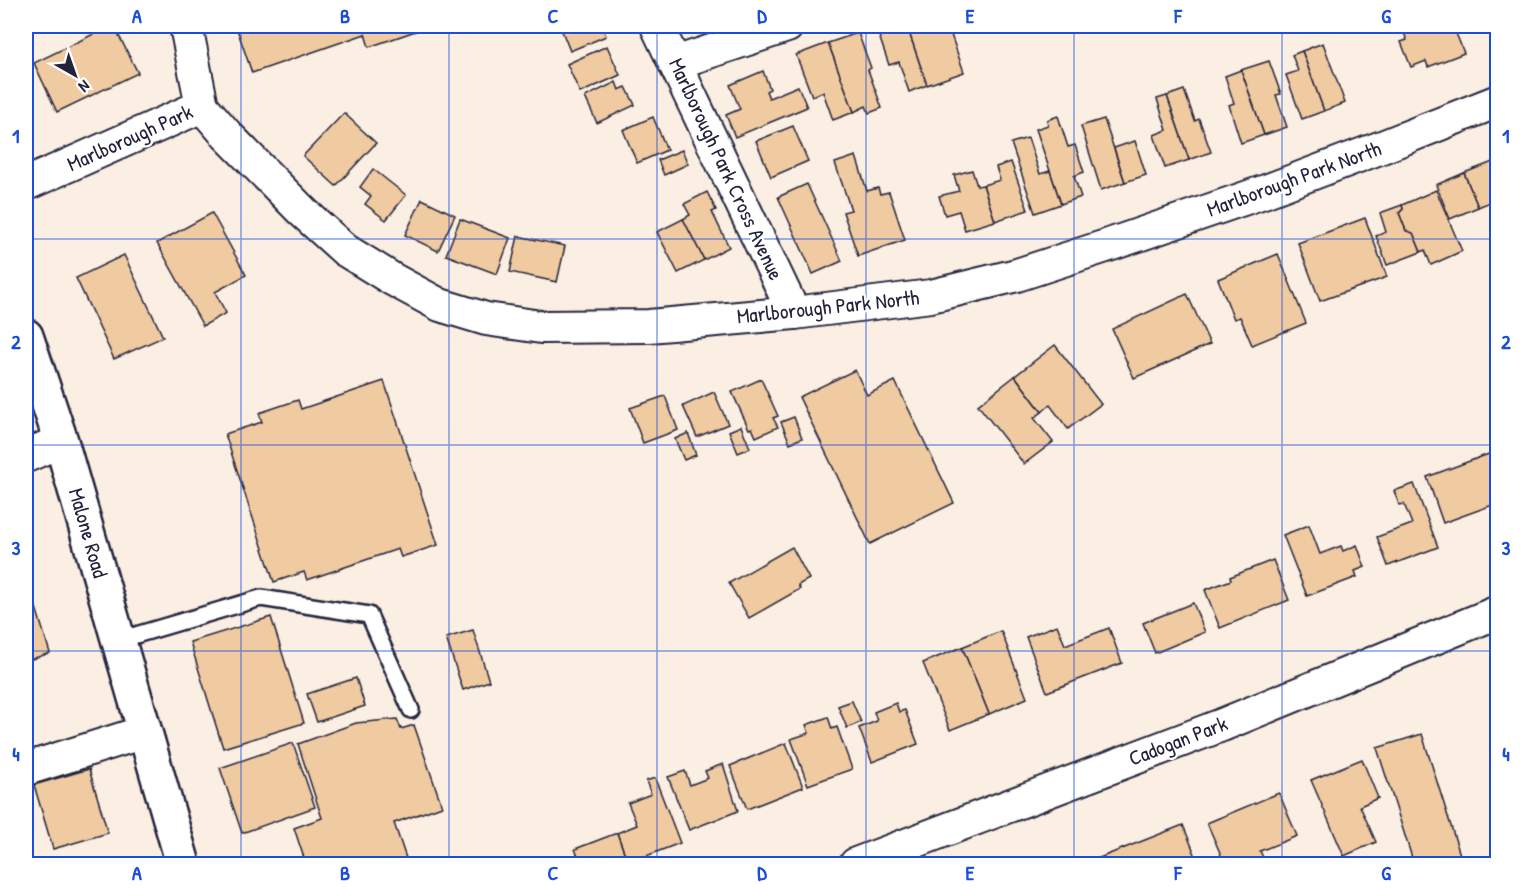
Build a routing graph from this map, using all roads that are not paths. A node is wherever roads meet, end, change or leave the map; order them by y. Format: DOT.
graph roads {
  1 [pos="186,26"];
  2 [pos="657,26"];
  3 [pos="787,26"];
  4 [pos="675,63"];
  5 [pos="1497,101"];
  6 [pos="202,106"];
  7 [pos="26,184"];
  8 [pos="794,313"];
  9 [pos="26,336"];
  10 [pos="61,441"];
  11 [pos="26,456"];
  12 [pos="1497,612"];
  13 [pos="119,640"];
  14 [pos="411,710"];
  15 [pos="144,732"];
  16 [pos="26,769"];
  17 [pos="183,864"];
  18 [pos="856,864"];
  1 -- 6 [label="street"];
  2 -- 4 [label="street, Marlborough Park Cross Avenue"];
  3 -- 4 [label="street"];
  4 -- 8 [label="street, Marlborough Park Cross Avenue"];
  5 -- 8 [label="street, Marlborough Park North"];
  6 -- 7 [label="street, Marlborough Park"];
  6 -- 8 [label="street, Marlborough Park North"];
  9 -- 10 [label="main road, Malone Road"];
  10 -- 11 [label="street"];
  10 -- 13 [label="main road, Malone Road"];
  12 -- 18 [label="street, Cadogan Park"];
  13 -- 14 [label="lane"];
  13 -- 15 [label="main road, Malone Road"];
  15 -- 16 [label="street"];
  15 -- 17 [label="main road, Malone Road"];
}
